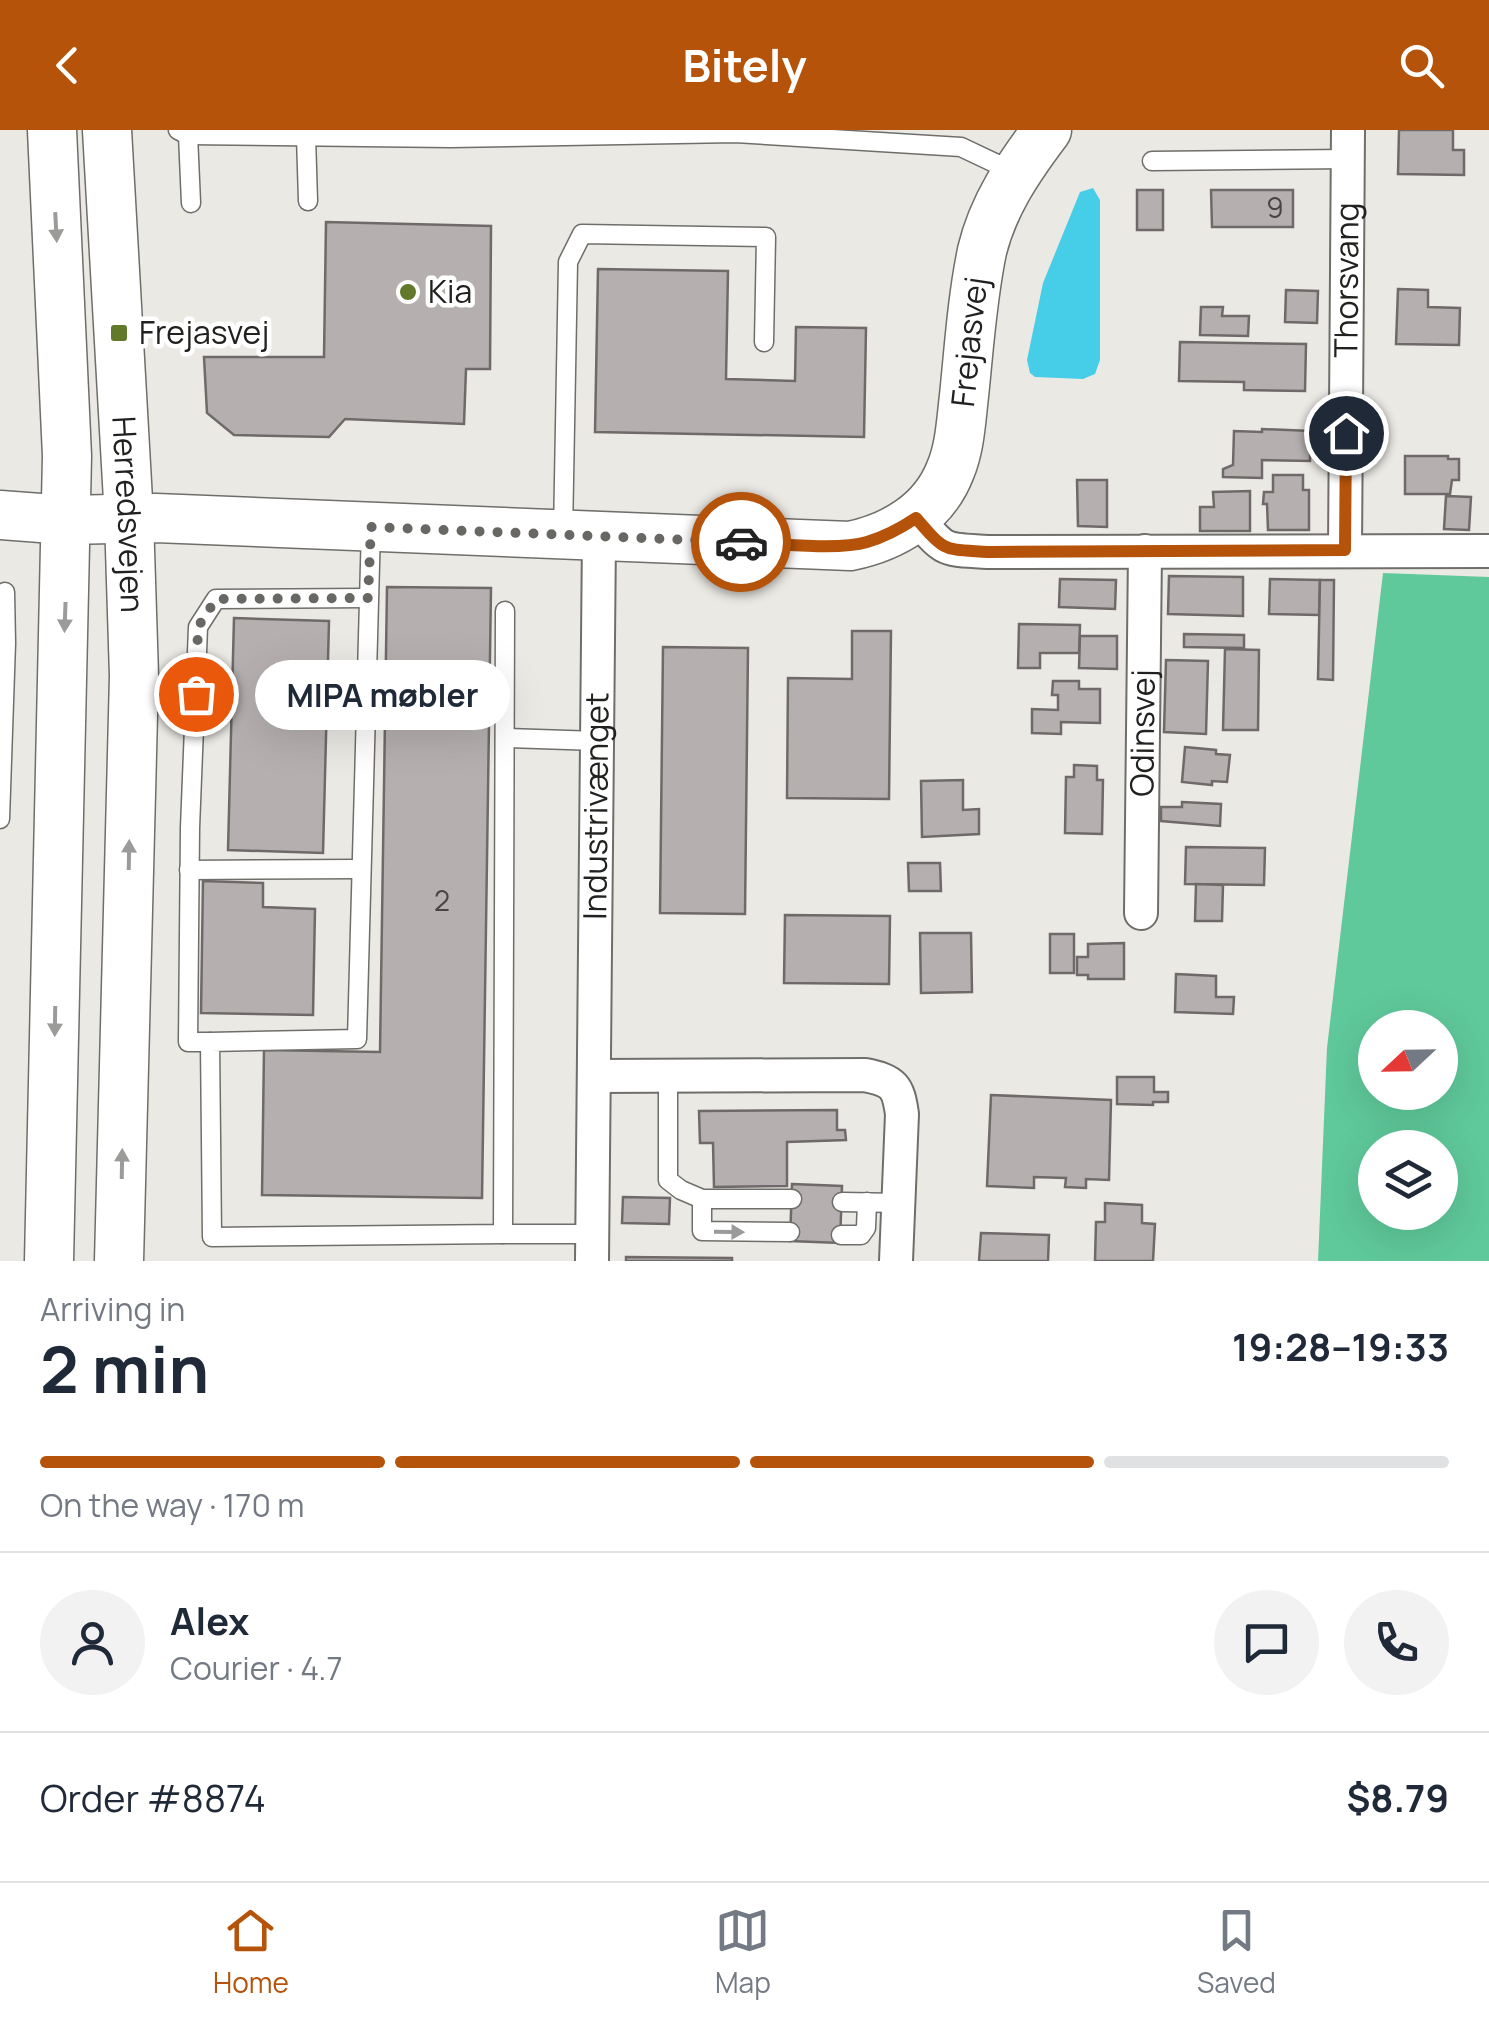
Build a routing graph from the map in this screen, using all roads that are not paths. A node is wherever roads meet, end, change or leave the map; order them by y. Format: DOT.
graph roads {
  1 [pos="52,130"];
  2 [pos="107,130"];
  3 [pos="183,132"];
  4 [pos="451,134"];
  5 [pos="306,136"];
  6 [pos="1348,144"];
  7 [pos="1028,156"];
  8 [pos="1152,161"];
  9 [pos="308,201"];
  10 [pos="191,203"];
  11 [pos="764,342"];
  12 [pos="0,516"];
  13 [pos="130,518"];
  14 [pos="916,518"];
  15 [pos="67,520"];
  16 [pos="371,527"];
  17 [pos="581,535"];
  18 [pos="1345,550"];
  19 [pos="1145,551"];
  20 [pos="1489,551"];
  21 [pos="5,592"];
  22 [pos="368,598"];
  23 [pos="505,610"];
  24 [pos="505,738"];
  25 [pos="597,741"];
  26 [pos="0,819"];
  27 [pos="361,869"];
  28 [pos="190,870"];
  29 [pos="1141,913"];
  30 [pos="210,1042"];
  31 [pos="594,1076"];
  32 [pos="668,1077"];
  33 [pos="702,1198"];
  34 [pos="792,1199"];
  35 [pos="842,1202"];
  36 [pos="883,1202"];
  37 [pos="790,1232"];
  38 [pos="503,1234"];
  39 [pos="841,1235"];
  40 [pos="592,1247"];
  41 [pos="50,1261"];
  42 [pos="119,1261"];
  43 [pos="896,1261"];
  1 -- 15 [label="street, Herredsvejen, one-way"];
  2 -- 13 [label="street, Herredsvejen"];
  3 -- 5 [label="lane"];
  3 -- 10 [label="lane"];
  4 -- 5 [label="lane"];
  4 -- 7 [label="lane"];
  5 -- 9 [label="lane"];
  6 -- 8 [label="lane"];
  6 -- 18 [label="street, Thorsvang"];
  7 -- 14 [label="street, Frejasvej"];
  11 -- 17 [label="lane"];
  12 -- 15 [label="street, Frejasvej"];
  13 -- 15 [label="street, Frejasvej"];
  13 -- 16 [label="street, Frejasvej"];
  42 -- 13 [label="street, Herredsvejen, one-way"];
  14 -- 17 [label="street, Frejasvej"];
  14 -- 19 [label="street"];
  15 -- 41 [label="street, Herredsvejen, one-way"];
  16 -- 17 [label="street, Frejasvej"];
  16 -- 22 [label="lane"];
  17 -- 25 [label="street, Industrivænget"];
  18 -- 19 [label="street"];
  18 -- 20 [label="street"];
  19 -- 29 [label="street, Odinsvej"];
  21 -- 26 [label="lane"];
  22 -- 27 [label="lane"];
  22 -- 28 [label="lane"];
  23 -- 24 [label="lane"];
  24 -- 25 [label="lane"];
  24 -- 38 [label="lane"];
  25 -- 31 [label="street, Industrivænget"];
  27 -- 28 [label="lane"];
  27 -- 30 [label="lane"];
  28 -- 30 [label="lane"];
  30 -- 38 [label="lane"];
  31 -- 32 [label="street"];
  31 -- 40 [label="street, Industrivænget"];
  32 -- 33 [label="lane"];
  32 -- 36 [label="street"];
  33 -- 34 [label="lane"];
  33 -- 37 [label="lane, one-way"];
  35 -- 36 [label="lane"];
  36 -- 39 [label="lane"];
  36 -- 43 [label="street"];
  38 -- 40 [label="lane"];
}
